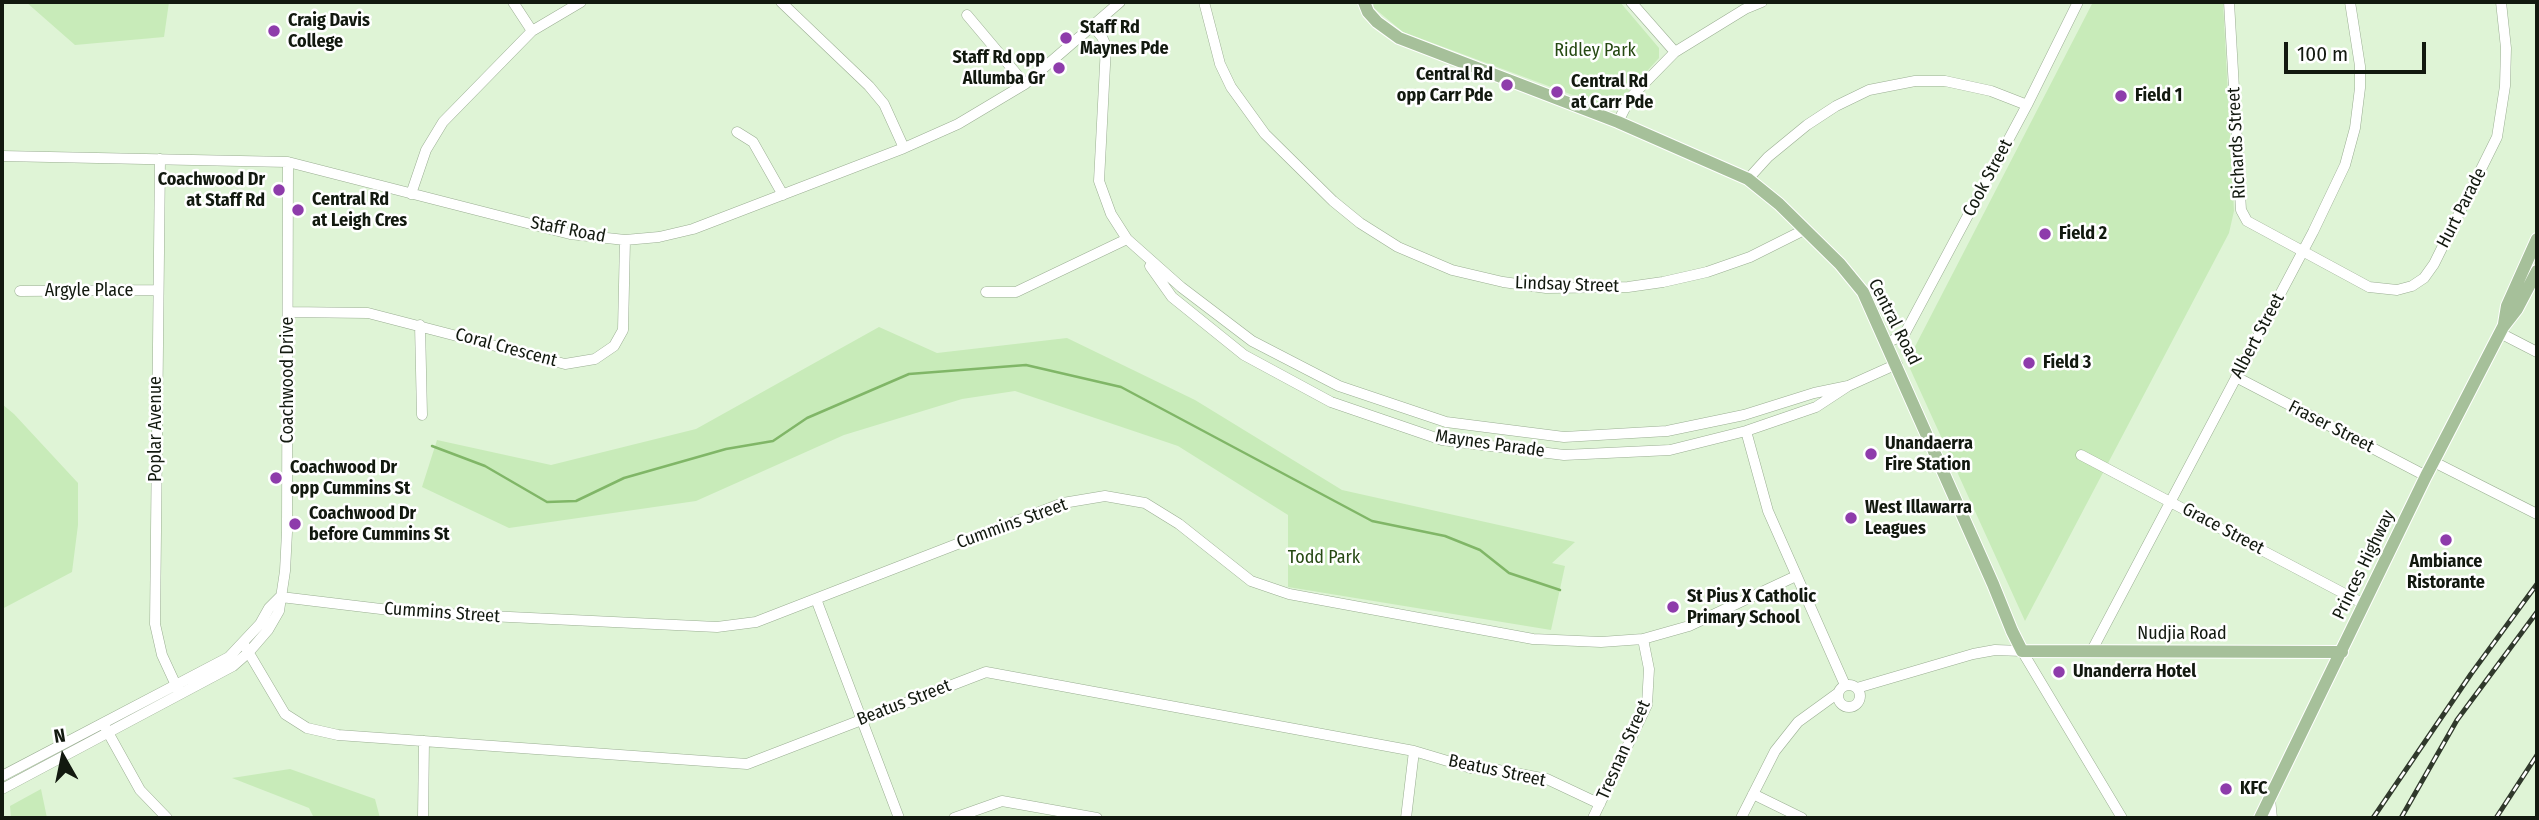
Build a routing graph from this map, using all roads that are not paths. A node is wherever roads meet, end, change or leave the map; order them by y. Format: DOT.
graph roads {
  1 [pos="513,2"];
  2 [pos="581,2"];
  3 [pos="781,2"];
  4 [pos="1118,2"];
  5 [pos="1205,2"];
  6 [pos="1364,2"];
  7 [pos="1632,2"];
  8 [pos="1762,2"];
  9 [pos="2078,2"];
  10 [pos="2229,2"];
  11 [pos="2350,2"];
  12 [pos="2501,2"];
  13 [pos="967,15"];
  14 [pos="1093,26"];
  15 [pos="532,32"];
  16 [pos="1675,52"];
  17 [pos="1025,83"];
  18 [pos="2027,105"];
  19 [pos="1618,121"];
  20 [pos="737,132"];
  21 [pos="904,148"];
  22 [pos="2,156"];
  23 [pos="160,159"];
  24 [pos="288,162"];
  25 [pos="1748,179"];
  26 [pos="411,194"];
  27 [pos="783,195"];
  28 [pos="1804,230"];
  29 [pos="1127,239"];
  30 [pos="2537,239"];
  31 [pos="625,240"];
  32 [pos="1139,251"];
  33 [pos="2301,252"];
  34 [pos="2537,271"];
  35 [pos="157,290"];
  36 [pos="20,291"];
  37 [pos="986,292"];
  38 [pos="288,312"];
  39 [pos="420,325"];
  40 [pos="2501,330"];
  41 [pos="1886,343"];
  42 [pos="2537,352"];
  43 [pos="1896,364"];
  44 [pos="2236,377"];
  45 [pos="1848,386"];
  46 [pos="422,415"];
  47 [pos="1746,431"];
  48 [pos="2081,455"];
  49 [pos="2434,462"];
  50 [pos="2426,476"];
  51 [pos="2170,501"];
  52 [pos="2537,514"];
  53 [pos="1796,576"];
  54 [pos="281,597"];
  55 [pos="816,599"];
  56 [pos="2364,604"];
  57 [pos="1643,639"];
  58 [pos="246,648"];
  59 [pos="2022,651"];
  60 [pos="2091,652"];
  61 [pos="2342,652"];
  62 [pos="178,689"];
  63 [pos="1858,691"];
  64 [pos="1841,694"];
  65 [pos="861,719"];
  66 [pos="105,728"];
  67 [pos="424,741"];
  68 [pos="1413,751"];
  69 [pos="2,776"];
  70 [pos="2,789"];
  71 [pos="1753,794"];
  72 [pos="2269,799"];
  73 [pos="1600,804"];
  74 [pos="167,818"];
  75 [pos="423,818"];
  76 [pos="899,818"];
  77 [pos="954,818"];
  78 [pos="1097,818"];
  79 [pos="1406,818"];
  80 [pos="1593,818"];
  81 [pos="1741,818"];
  82 [pos="1802,818"];
  83 [pos="2122,818"];
  84 [pos="2260,818"];
  85 [pos="2272,818"];
  1 -- 15 [label="street"];
  2 -- 15 [label="street"];
  3 -- 21 [label="street"];
  4 -- 14 [label="street, Staff Road"];
  5 -- 28 [label="street, Lindsay Street"];
  6 -- 19 [label="main road, Central Road"];
  7 -- 16 [label="street"];
  8 -- 16 [label="street"];
  9 -- 18 [label="street, Cook Street"];
  10 -- 33 [label="street, Richards Street"];
  11 -- 33 [label="street, Albert Street"];
  12 -- 33 [label="street, Hurt Parade"];
  13 -- 17 [label="street"];
  14 -- 17 [label="street, Staff Road"];
  14 -- 29 [label="street, Maynes Parade"];
  15 -- 26 [label="street"];
  16 -- 19 [label="street"];
  17 -- 21 [label="street, Staff Road"];
  18 -- 25 [label="street"];
  18 -- 41 [label="street, Cook Street"];
  19 -- 25 [label="main road, Central Road"];
  20 -- 27 [label="street"];
  21 -- 27 [label="street, Staff Road"];
  22 -- 23 [label="street, Staff Road"];
  23 -- 24 [label="street, Staff Road"];
  23 -- 35 [label="street, Poplar Avenue"];
  24 -- 26 [label="street, Staff Road"];
  24 -- 38 [label="street, Coachwood Drive"];
  25 -- 28 [label="main road, Central Road"];
  26 -- 31 [label="street, Staff Road"];
  27 -- 31 [label="street, Staff Road"];
  28 -- 41 [label="main road, Central Road"];
  29 -- 32 [label="street, Maynes Parade"];
  29 -- 37 [label="street"];
  30 -- 40 [label="main road, Princes Highway"];
  31 -- 39 [label="street, Coral Crescent"];
  32 -- 45 [label="street, Maynes Parade"];
  32 -- 47 [label="street, Maynes Parade"];
  33 -- 44 [label="street, Albert Street"];
  34 -- 40 [label="main road, Princes Highway"];
  35 -- 36 [label="street, Argyle Place"];
  35 -- 62 [label="street, Poplar Avenue"];
  38 -- 39 [label="street, Coral Crescent"];
  38 -- 54 [label="street, Coachwood Drive"];
  39 -- 46 [label="street"];
  40 -- 42 [label="street"];
  40 -- 49 [label="main road, Princes Highway"];
  41 -- 43 [label="main road, Central Road"];
  43 -- 45 [label="street, Maynes Parade"];
  43 -- 59 [label="main road, Central Road"];
  44 -- 50 [label="street, Fraser Street"];
  44 -- 51 [label="street, Albert Street"];
  45 -- 47 [label="street, Maynes Parade"];
  47 -- 53 [label="street"];
  48 -- 51 [label="street, Grace Street"];
  49 -- 50 [label="main road, Princes Highway"];
  49 -- 52 [label="street"];
  50 -- 56 [label="main road, Princes Highway"];
  51 -- 56 [label="street, Grace Street"];
  51 -- 60 [label="street, Albert Street"];
  53 -- 57 [label="street, Cummins Street"];
  53 -- 64 [label="street"];
  54 -- 55 [label="street, Cummins Street"];
  54 -- 58 [label="street, Coachwood Drive"];
  55 -- 57 [label="street, Cummins Street"];
  55 -- 65 [label="street"];
  56 -- 61 [label="main road, Princes Highway"];
  57 -- 73 [label="street, Tresnan Street"];
  58 -- 62 [label="street, Coachwood Drive"];
  58 -- 67 [label="street, Beatus Street"];
  59 -- 60 [label="main road, Nudjia Road"];
  59 -- 63 [label="street"];
  59 -- 83 [label="street, Central Road"];
  60 -- 61 [label="main road, Nudjia Road"];
  61 -- 72 [label="main road, Princes Highway"];
  62 -- 66 [label="street, Coachwood Drive"];
  63 -- 64 [label="street"];
  63 -- 64 [label="street"];
  64 -- 71 [label="street"];
  65 -- 67 [label="street, Beatus Street"];
  65 -- 68 [label="street, Beatus Street"];
  65 -- 76 [label="street"];
  66 -- 69 [label="street, Coachwood Drive"];
  66 -- 70 [label="street, Coachwood Drive"];
  66 -- 74 [label="street"];
  67 -- 75 [label="street"];
  68 -- 73 [label="street, Beatus Street"];
  68 -- 79 [label="street"];
  71 -- 81 [label="street"];
  71 -- 82 [label="street"];
  72 -- 84 [label="main road, Princes Highway"];
  72 -- 85 [label="street"];
  73 -- 80 [label="street, Tresnan Street"];
  77 -- 78 [label="street"];
}
